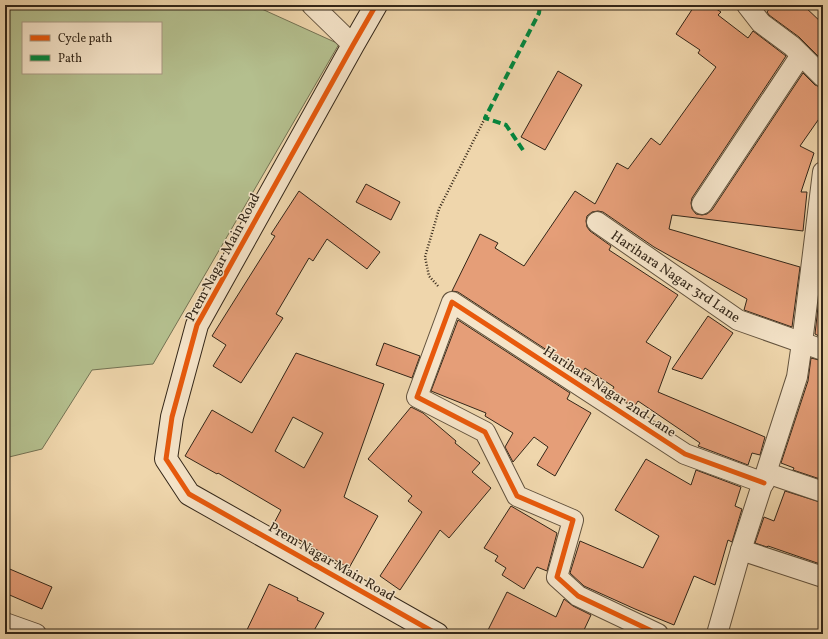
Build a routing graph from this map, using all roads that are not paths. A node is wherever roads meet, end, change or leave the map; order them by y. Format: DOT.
graph roads {
  1 [pos="312,5"];
  2 [pos="376,5"];
  3 [pos="747,5"];
  4 [pos="353,45"];
  5 [pos="801,54"];
  6 [pos="823,77"];
  7 [pos="823,172"];
  8 [pos="702,204"];
  9 [pos="820,218"];
  10 [pos="597,222"];
  11 [pos="802,343"];
  12 [pos="823,350"];
  13 [pos="765,478"];
  14 [pos="823,492"];
  15 [pos="741,550"];
  16 [pos="823,577"];
  17 [pos="5,622"];
  18 [pos="36,634"];
  19 [pos="437,634"];
  20 [pos="658,634"];
  21 [pos="716,634"];
  1 -- 4 [label="street"];
  2 -- 4 [label="street, Prem Nagar Main Road"];
  3 -- 5 [label="street"];
  4 -- 19 [label="street, Prem Nagar Main Road"];
  5 -- 6 [label="street"];
  5 -- 8 [label="street"];
  7 -- 9 [label="street"];
  9 -- 11 [label="street"];
  10 -- 11 [label="street, Harihara Nagar 3rd Lane"];
  11 -- 12 [label="street, Harihara Nagar 3rd Lane"];
  11 -- 13 [label="street"];
  13 -- 14 [label="street, Harihara Nagar 2nd Lane"];
  13 -- 15 [label="street"];
  13 -- 20 [label="street, Harihara Nagar 2nd Lane"];
  15 -- 16 [label="street"];
  15 -- 21 [label="street"];
  17 -- 18 [label="street"];
}
